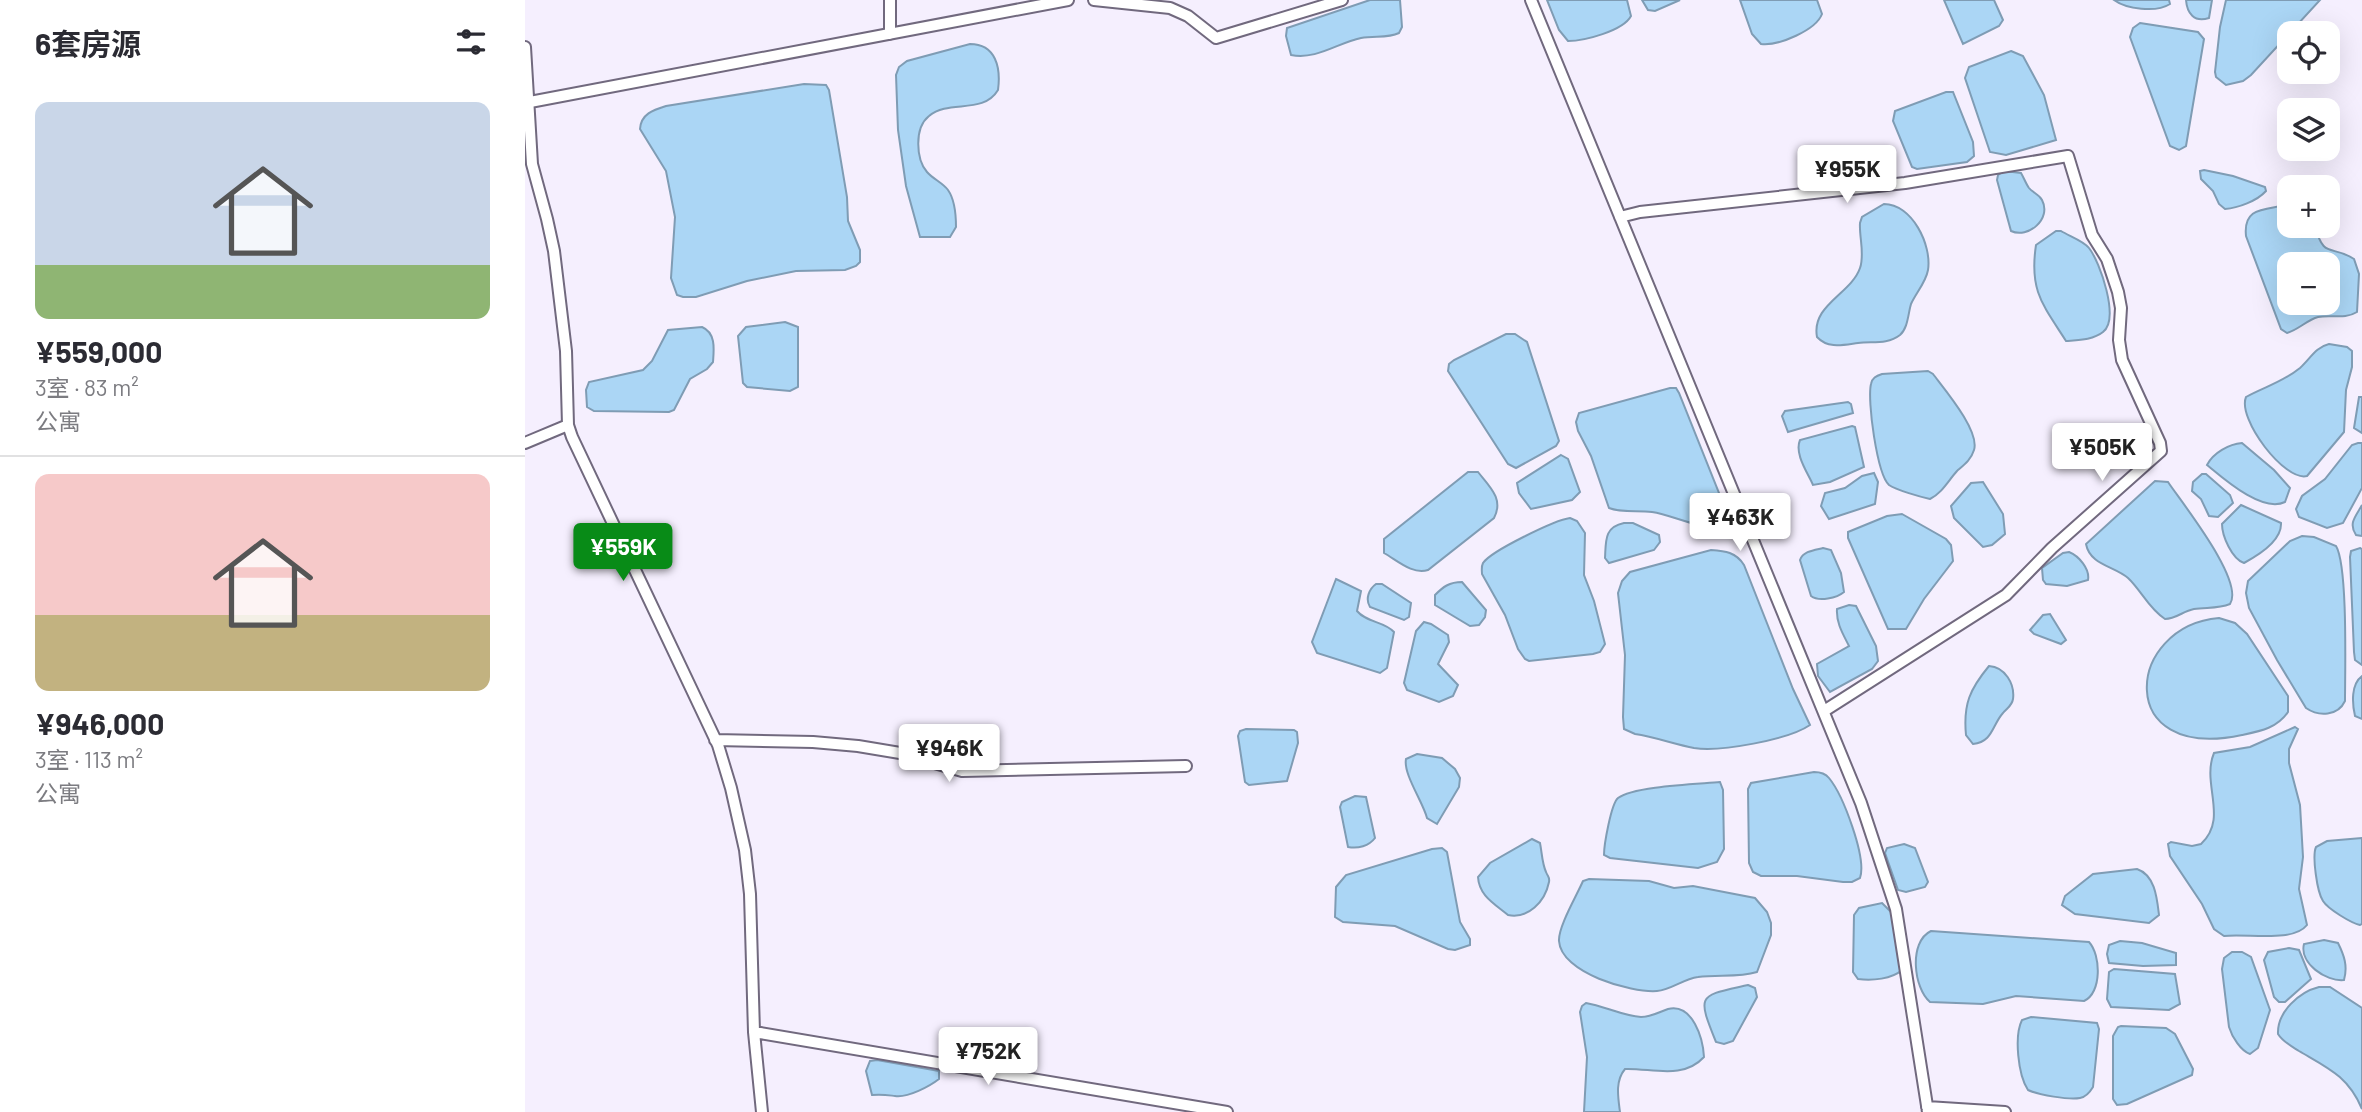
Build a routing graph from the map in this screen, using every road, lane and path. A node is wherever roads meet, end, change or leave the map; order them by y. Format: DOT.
graph roads {
  1 [pos="890,0"];
  2 [pos="1068,0"];
  3 [pos="1094,0"];
  4 [pos="1342,0"];
  5 [pos="1531,0"];
  6 [pos="890,34"];
  7 [pos="525,47"];
  8 [pos="530,102"];
  9 [pos="1620,217"];
  10 [pos="568,425"];
  11 [pos="525,443"];
  12 [pos="1823,711"];
  13 [pos="715,740"];
  14 [pos="1186,766"];
  15 [pos="754,1032"];
  16 [pos="1928,1109"];
  17 [pos="762,1112"];
  18 [pos="1227,1112"];
  19 [pos="2005,1112"];
  1 -- 6 [label="street"];
  2 -- 6 [label="street"];
  3 -- 4 [label="street"];
  5 -- 9 [label="street"];
  6 -- 8 [label="street"];
  7 -- 8 [label="street"];
  8 -- 10 [label="street"];
  9 -- 12 [label="street"];
  9 -- 12 [label="street"];
  10 -- 11 [label="street"];
  10 -- 13 [label="street"];
  12 -- 16 [label="street"];
  13 -- 14 [label="street"];
  13 -- 15 [label="street"];
  15 -- 17 [label="street"];
  15 -- 18 [label="street"];
  16 -- 19 [label="street"];
}
